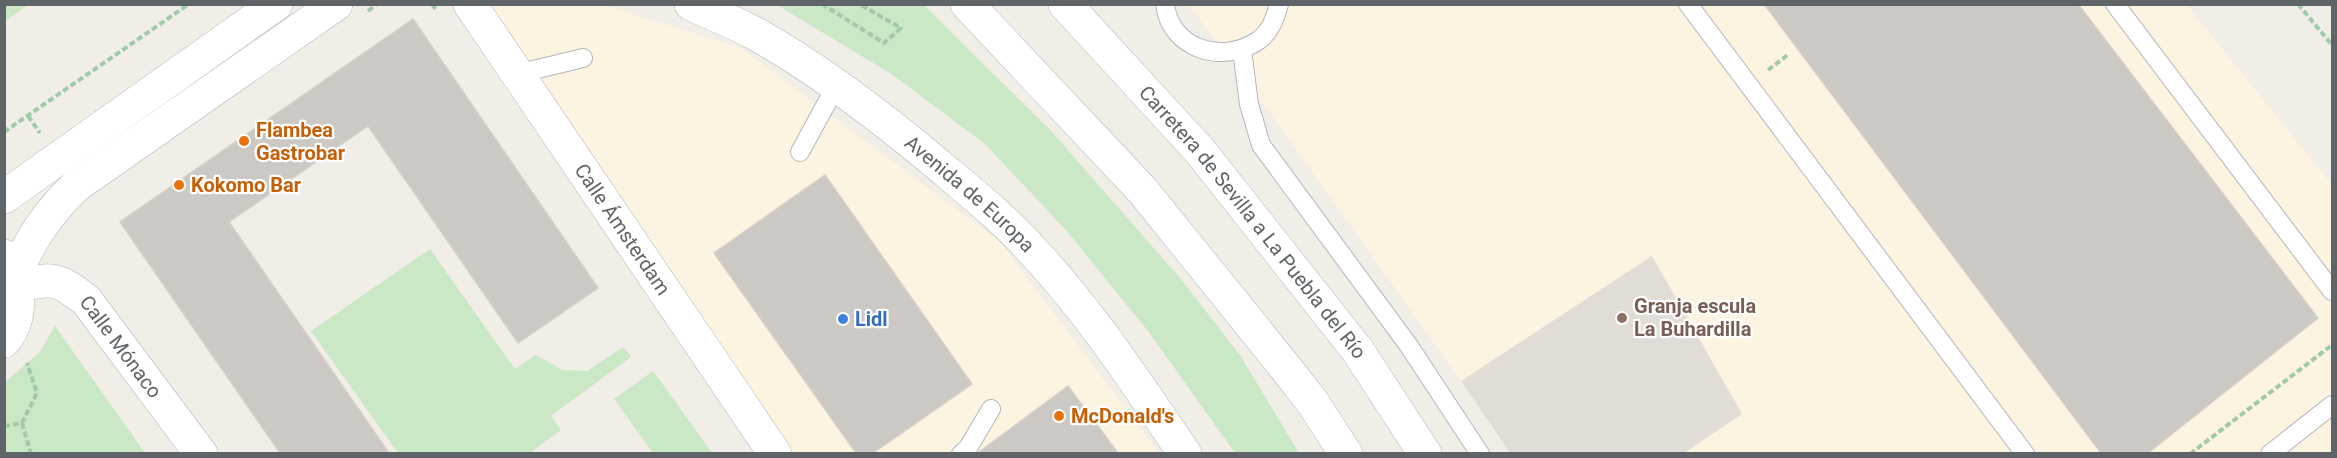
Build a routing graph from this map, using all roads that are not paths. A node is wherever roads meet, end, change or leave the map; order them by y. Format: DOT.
graph roads {
  1 [pos="276,4"];
  2 [pos="336,4"];
  3 [pos="470,4"];
  4 [pos="691,4"];
  5 [pos="967,4"];
  6 [pos="1065,4"];
  7 [pos="1165,4"];
  8 [pos="1279,4"];
  9 [pos="1688,4"];
  10 [pos="2115,4"];
  11 [pos="1242,50"];
  12 [pos="583,57"];
  13 [pos="517,74"];
  14 [pos="836,86"];
  15 [pos="800,152"];
  16 [pos="4,196"];
  17 [pos="12,272"];
  18 [pos="2332,291"];
  19 [pos="6,339"];
  20 [pos="1285,367"];
  21 [pos="2332,405"];
  22 [pos="991,409"];
  23 [pos="201,453"];
  24 [pos="775,453"];
  25 [pos="961,453"];
  26 [pos="1185,453"];
  27 [pos="1330,453"];
  28 [pos="1346,453"];
  29 [pos="1425,453"];
  30 [pos="1480,453"];
  31 [pos="2025,453"];
  32 [pos="2270,453"];
  1 -- 16 [label="street"];
  2 -- 17 [label="street"];
  3 -- 13 [label="street, Calle Ámsterdam"];
  4 -- 14 [label="street, Avenida de Europa"];
  5 -- 20 [label="street"];
  6 -- 29 [label="street, Carretera de Sevilla a La Puebla del Río"];
  7 -- 11 [label="lane"];
  8 -- 11 [label="lane"];
  9 -- 31 [label="lane"];
  10 -- 18 [label="lane"];
  11 -- 30 [label="lane"];
  12 -- 13 [label="lane"];
  13 -- 24 [label="street, Calle Ámsterdam"];
  14 -- 15 [label="lane"];
  14 -- 26 [label="street, Avenida de Europa"];
  17 -- 19 [label="street"];
  17 -- 23 [label="street, Calle Mónaco"];
  20 -- 27 [label="lane"];
  20 -- 28 [label="street"];
  21 -- 32 [label="lane"];
  22 -- 25 [label="lane"];
}
